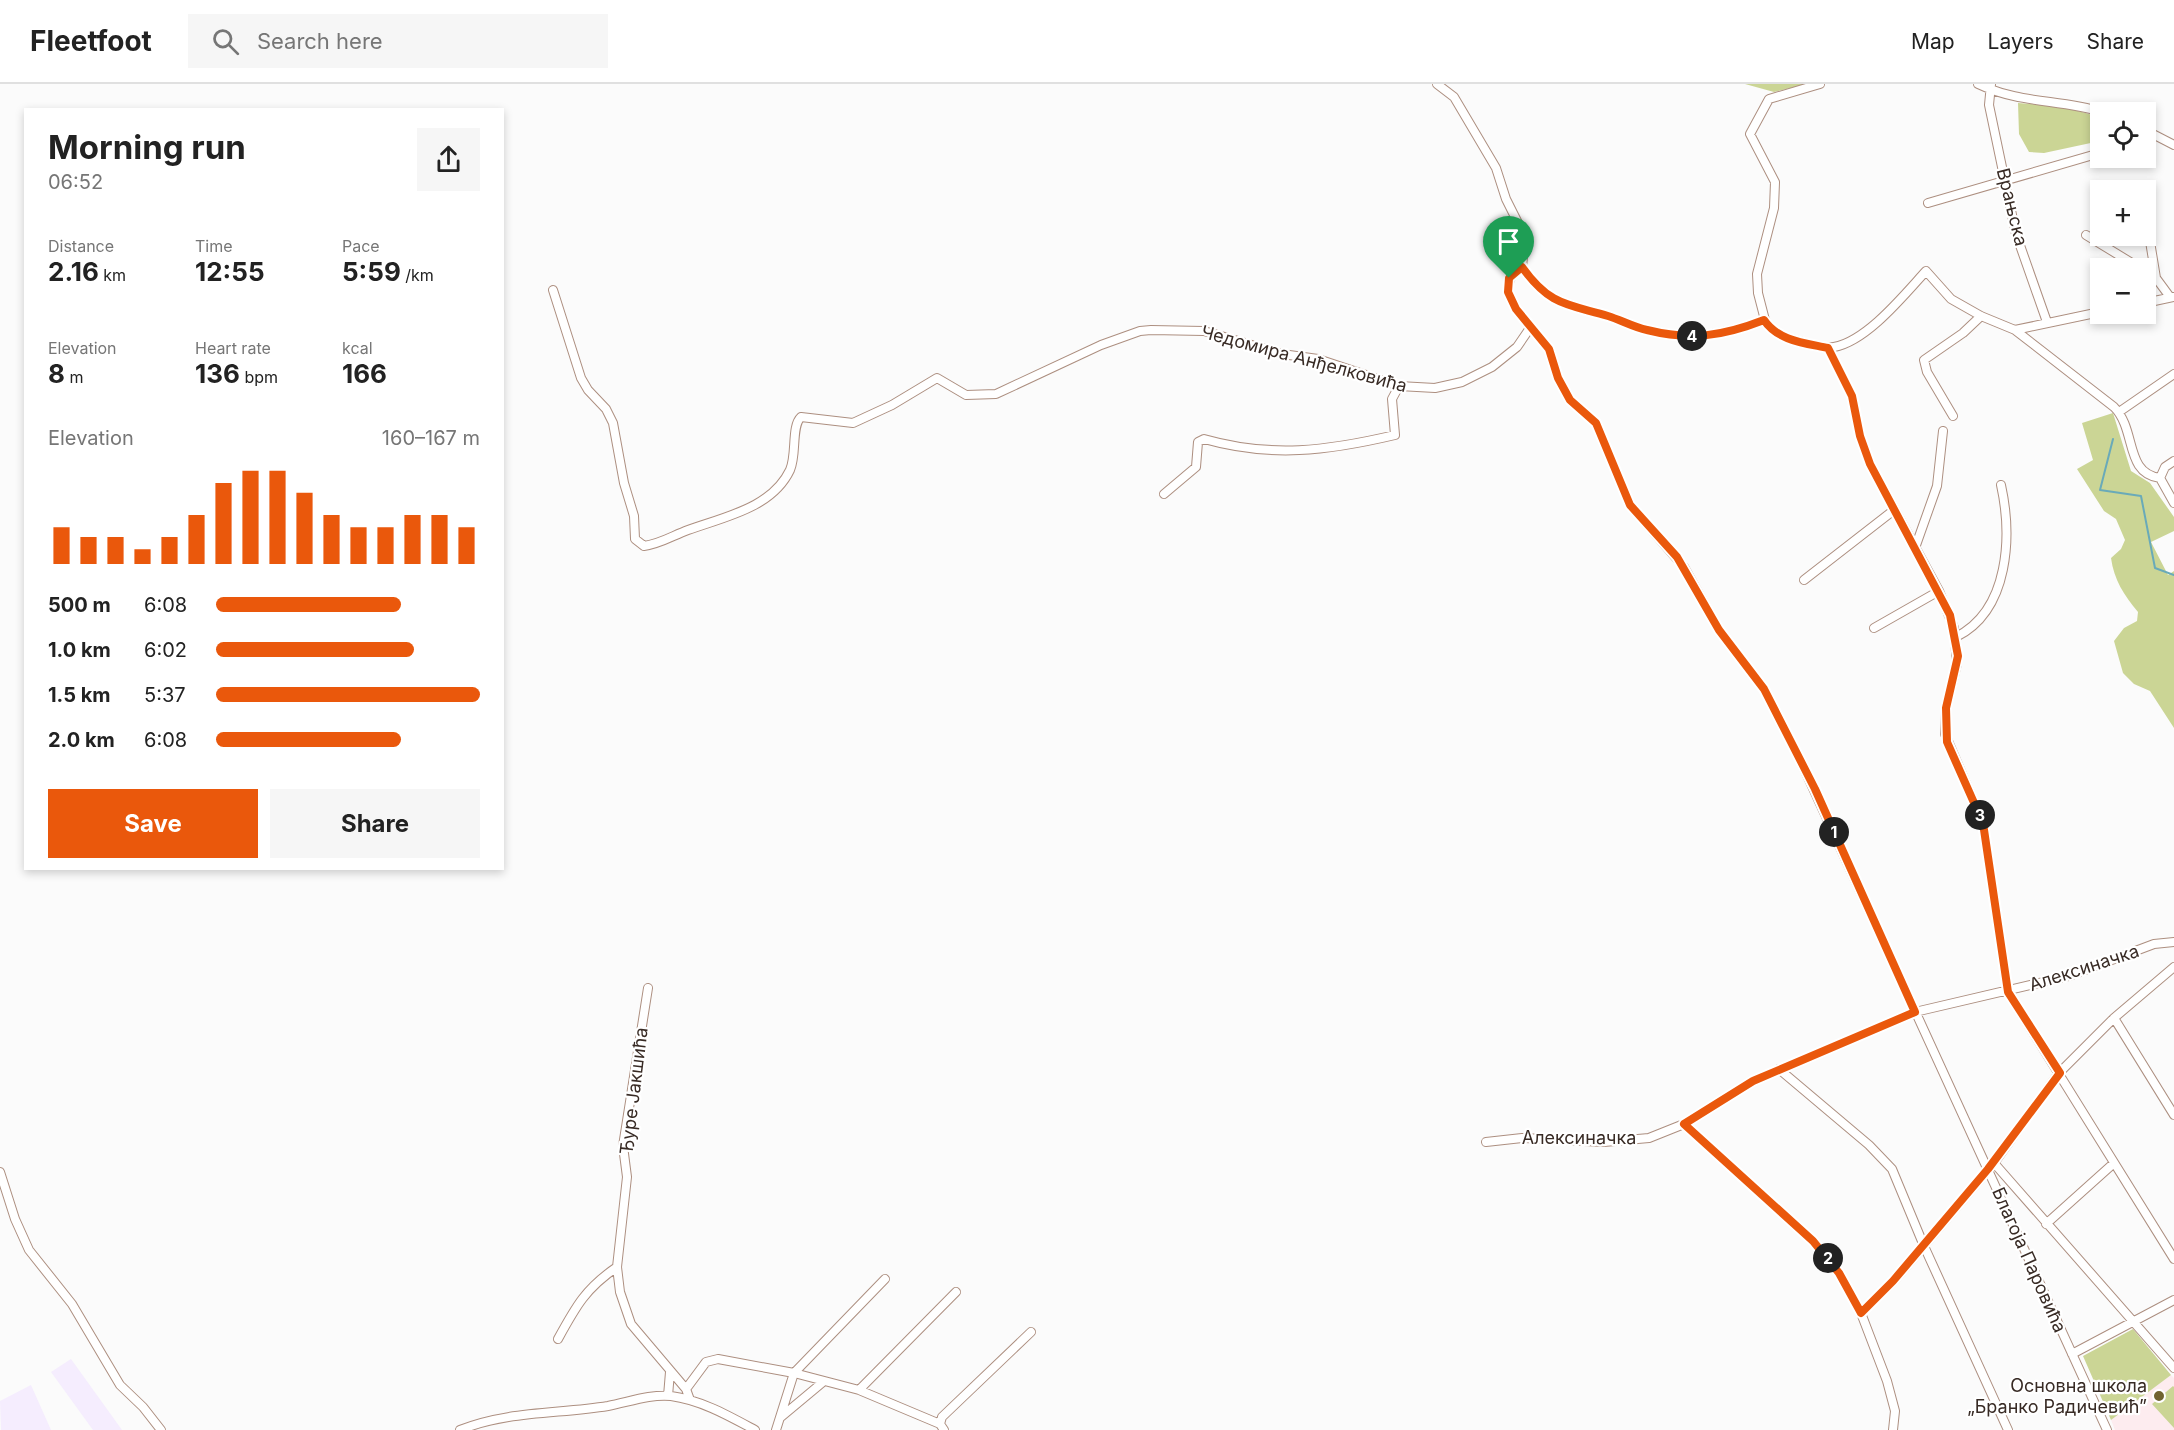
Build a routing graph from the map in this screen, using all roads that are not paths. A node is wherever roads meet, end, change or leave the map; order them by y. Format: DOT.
graph roads {
  1 [pos="1437,84"];
  2 [pos="1820,84"];
  3 [pos="1978,84"];
  4 [pos="1990,87"];
  5 [pos="2090,109"];
  6 [pos="2157,136"];
  7 [pos="2174,145"];
  8 [pos="2090,156"];
  9 [pos="2004,180"];
  10 [pos="1928,203"];
  11 [pos="2086,235"];
  12 [pos="2124,258"];
  13 [pos="1522,267"];
  14 [pos="2156,278"];
  15 [pos="554,290"];
  16 [pos="2172,297"];
  17 [pos="2156,301"];
  18 [pos="2090,314"];
  19 [pos="1981,316"];
  20 [pos="1764,320"];
  21 [pos="2047,322"];
  22 [pos="1530,328"];
  23 [pos="2015,330"];
  24 [pos="1828,348"];
  25 [pos="2174,374"];
  26 [pos="1399,386"];
  27 [pos="2119,412"];
  28 [pos="1953,416"];
  29 [pos="1943,431"];
  30 [pos="2174,461"];
  31 [pos="2160,478"];
  32 [pos="2001,485"];
  33 [pos="1164,494"];
  34 [pos="2174,503"];
  35 [pos="1894,510"];
  36 [pos="1915,548"];
  37 [pos="1804,580"];
  38 [pos="1939,591"];
  39 [pos="1874,628"];
  40 [pos="1956,637"];
  41 [pos="2174,942"];
  42 [pos="2173,970"];
  43 [pos="648,988"];
  44 [pos="2008,992"];
  45 [pos="1915,1012"];
  46 [pos="2114,1018"];
  47 [pos="1779,1070"];
  48 [pos="2060,1073"];
  49 [pos="2174,1115"];
  50 [pos="1684,1124"];
  51 [pos="1486,1142"];
  52 [pos="2114,1163"];
  53 [pos="1991,1166"];
  54 [pos="0,1172"];
  55 [pos="2046,1224"];
  56 [pos="1924,1246"];
  57 [pos="2174,1259"];
  58 [pos="617,1267"];
  59 [pos="610,1272"];
  60 [pos="885,1279"];
  61 [pos="619,1285"];
  62 [pos="956,1292"];
  63 [pos="2174,1300"];
  64 [pos="1861,1313"];
  65 [pos="2133,1323"];
  66 [pos="1031,1332"];
  67 [pos="558,1339"];
  68 [pos="2072,1354"];
  69 [pos="2174,1368"];
  70 [pos="670,1372"];
  71 [pos="794,1373"];
  72 [pos="822,1382"];
  73 [pos="686,1389"];
  74 [pos="860,1390"];
  75 [pos="668,1396"];
  76 [pos="690,1400"];
  77 [pos="780,1417"];
  78 [pos="942,1427"];
  79 [pos="161,1430"];
  80 [pos="460,1430"];
  81 [pos="755,1430"];
  82 [pos="776,1430"];
  83 [pos="1893,1430"];
  84 [pos="2008,1430"];
  85 [pos="2107,1430"];
  1 -- 13 [label="street"];
  2 -- 20 [label="street"];
  3 -- 4 [label="street"];
  4 -- 5 [label="street"];
  4 -- 9 [label="street, Врањска"];
  6 -- 7 [label="street"];
  8 -- 9 [label="street"];
  9 -- 10 [label="street"];
  9 -- 21 [label="street, Врањска"];
  11 -- 12 [label="street"];
  13 -- 20 [label="street"];
  13 -- 22 [label="street, Благоја Паровића"];
  14 -- 16 [label="street"];
  15 -- 26 [label="street, Чедомира Анђелковића"];
  16 -- 17 [label="street"];
  18 -- 21 [label="street"];
  19 -- 23 [label="street"];
  19 -- 24 [label="street"];
  19 -- 28 [label="street"];
  20 -- 24 [label="street"];
  21 -- 23 [label="street"];
  22 -- 26 [label="street, Чедомира Анђелковића"];
  22 -- 45 [label="street, Благоја Паровића"];
  23 -- 27 [label="street"];
  24 -- 35 [label="street"];
  25 -- 27 [label="street"];
  26 -- 33 [label="street"];
  27 -- 31 [label="street"];
  29 -- 36 [label="street"];
  30 -- 31 [label="street"];
  31 -- 34 [label="street"];
  32 -- 40 [label="street"];
  35 -- 36 [label="street"];
  35 -- 37 [label="street"];
  36 -- 38 [label="street"];
  38 -- 39 [label="street"];
  38 -- 40 [label="street"];
  40 -- 44 [label="street"];
  41 -- 44 [label="street, Алексиначка"];
  42 -- 46 [label="street"];
  43 -- 58 [label="street, Ђуре Јакшића"];
  44 -- 45 [label="street, Алексиначка"];
  44 -- 48 [label="street"];
  45 -- 47 [label="street, Алексиначка"];
  45 -- 53 [label="street, Благоја Паровића"];
  46 -- 48 [label="street"];
  46 -- 49 [label="street"];
  47 -- 50 [label="street, Алексиначка"];
  47 -- 56 [label="street"];
  48 -- 52 [label="street"];
  48 -- 53 [label="street"];
  50 -- 51 [label="street, Алексиначка"];
  50 -- 64 [label="street"];
  52 -- 55 [label="street"];
  52 -- 57 [label="street"];
  53 -- 55 [label="street"];
  53 -- 56 [label="street"];
  53 -- 68 [label="street, Благоја Паровића"];
  54 -- 79 [label="street"];
  55 -- 65 [label="street"];
  56 -- 64 [label="street"];
  56 -- 84 [label="street"];
  58 -- 59 [label="street"];
  58 -- 61 [label="street, Ђуре Јакшића"];
  59 -- 61 [label="street, Ђуре Јакшића"];
  59 -- 67 [label="street"];
  60 -- 71 [label="street"];
  61 -- 70 [label="street, Ђуре Јакшића"];
  62 -- 74 [label="street"];
  63 -- 65 [label="street"];
  64 -- 83 [label="street"];
  65 -- 68 [label="street"];
  65 -- 69 [label="street"];
  66 -- 78 [label="street"];
  68 -- 85 [label="street, Благоја Паровића"];
  70 -- 73 [label="street, Ђуре Јакшића"];
  70 -- 75 [label="street"];
  71 -- 72 [label="street"];
  71 -- 73 [label="street"];
  71 -- 77 [label="street"];
  72 -- 74 [label="street"];
  72 -- 77 [label="street"];
  73 -- 76 [label="street, Ђуре Јакшића"];
  74 -- 78 [label="street"];
  75 -- 76 [label="street"];
  75 -- 80 [label="street"];
  76 -- 81 [label="street"];
  77 -- 82 [label="street"];
}
